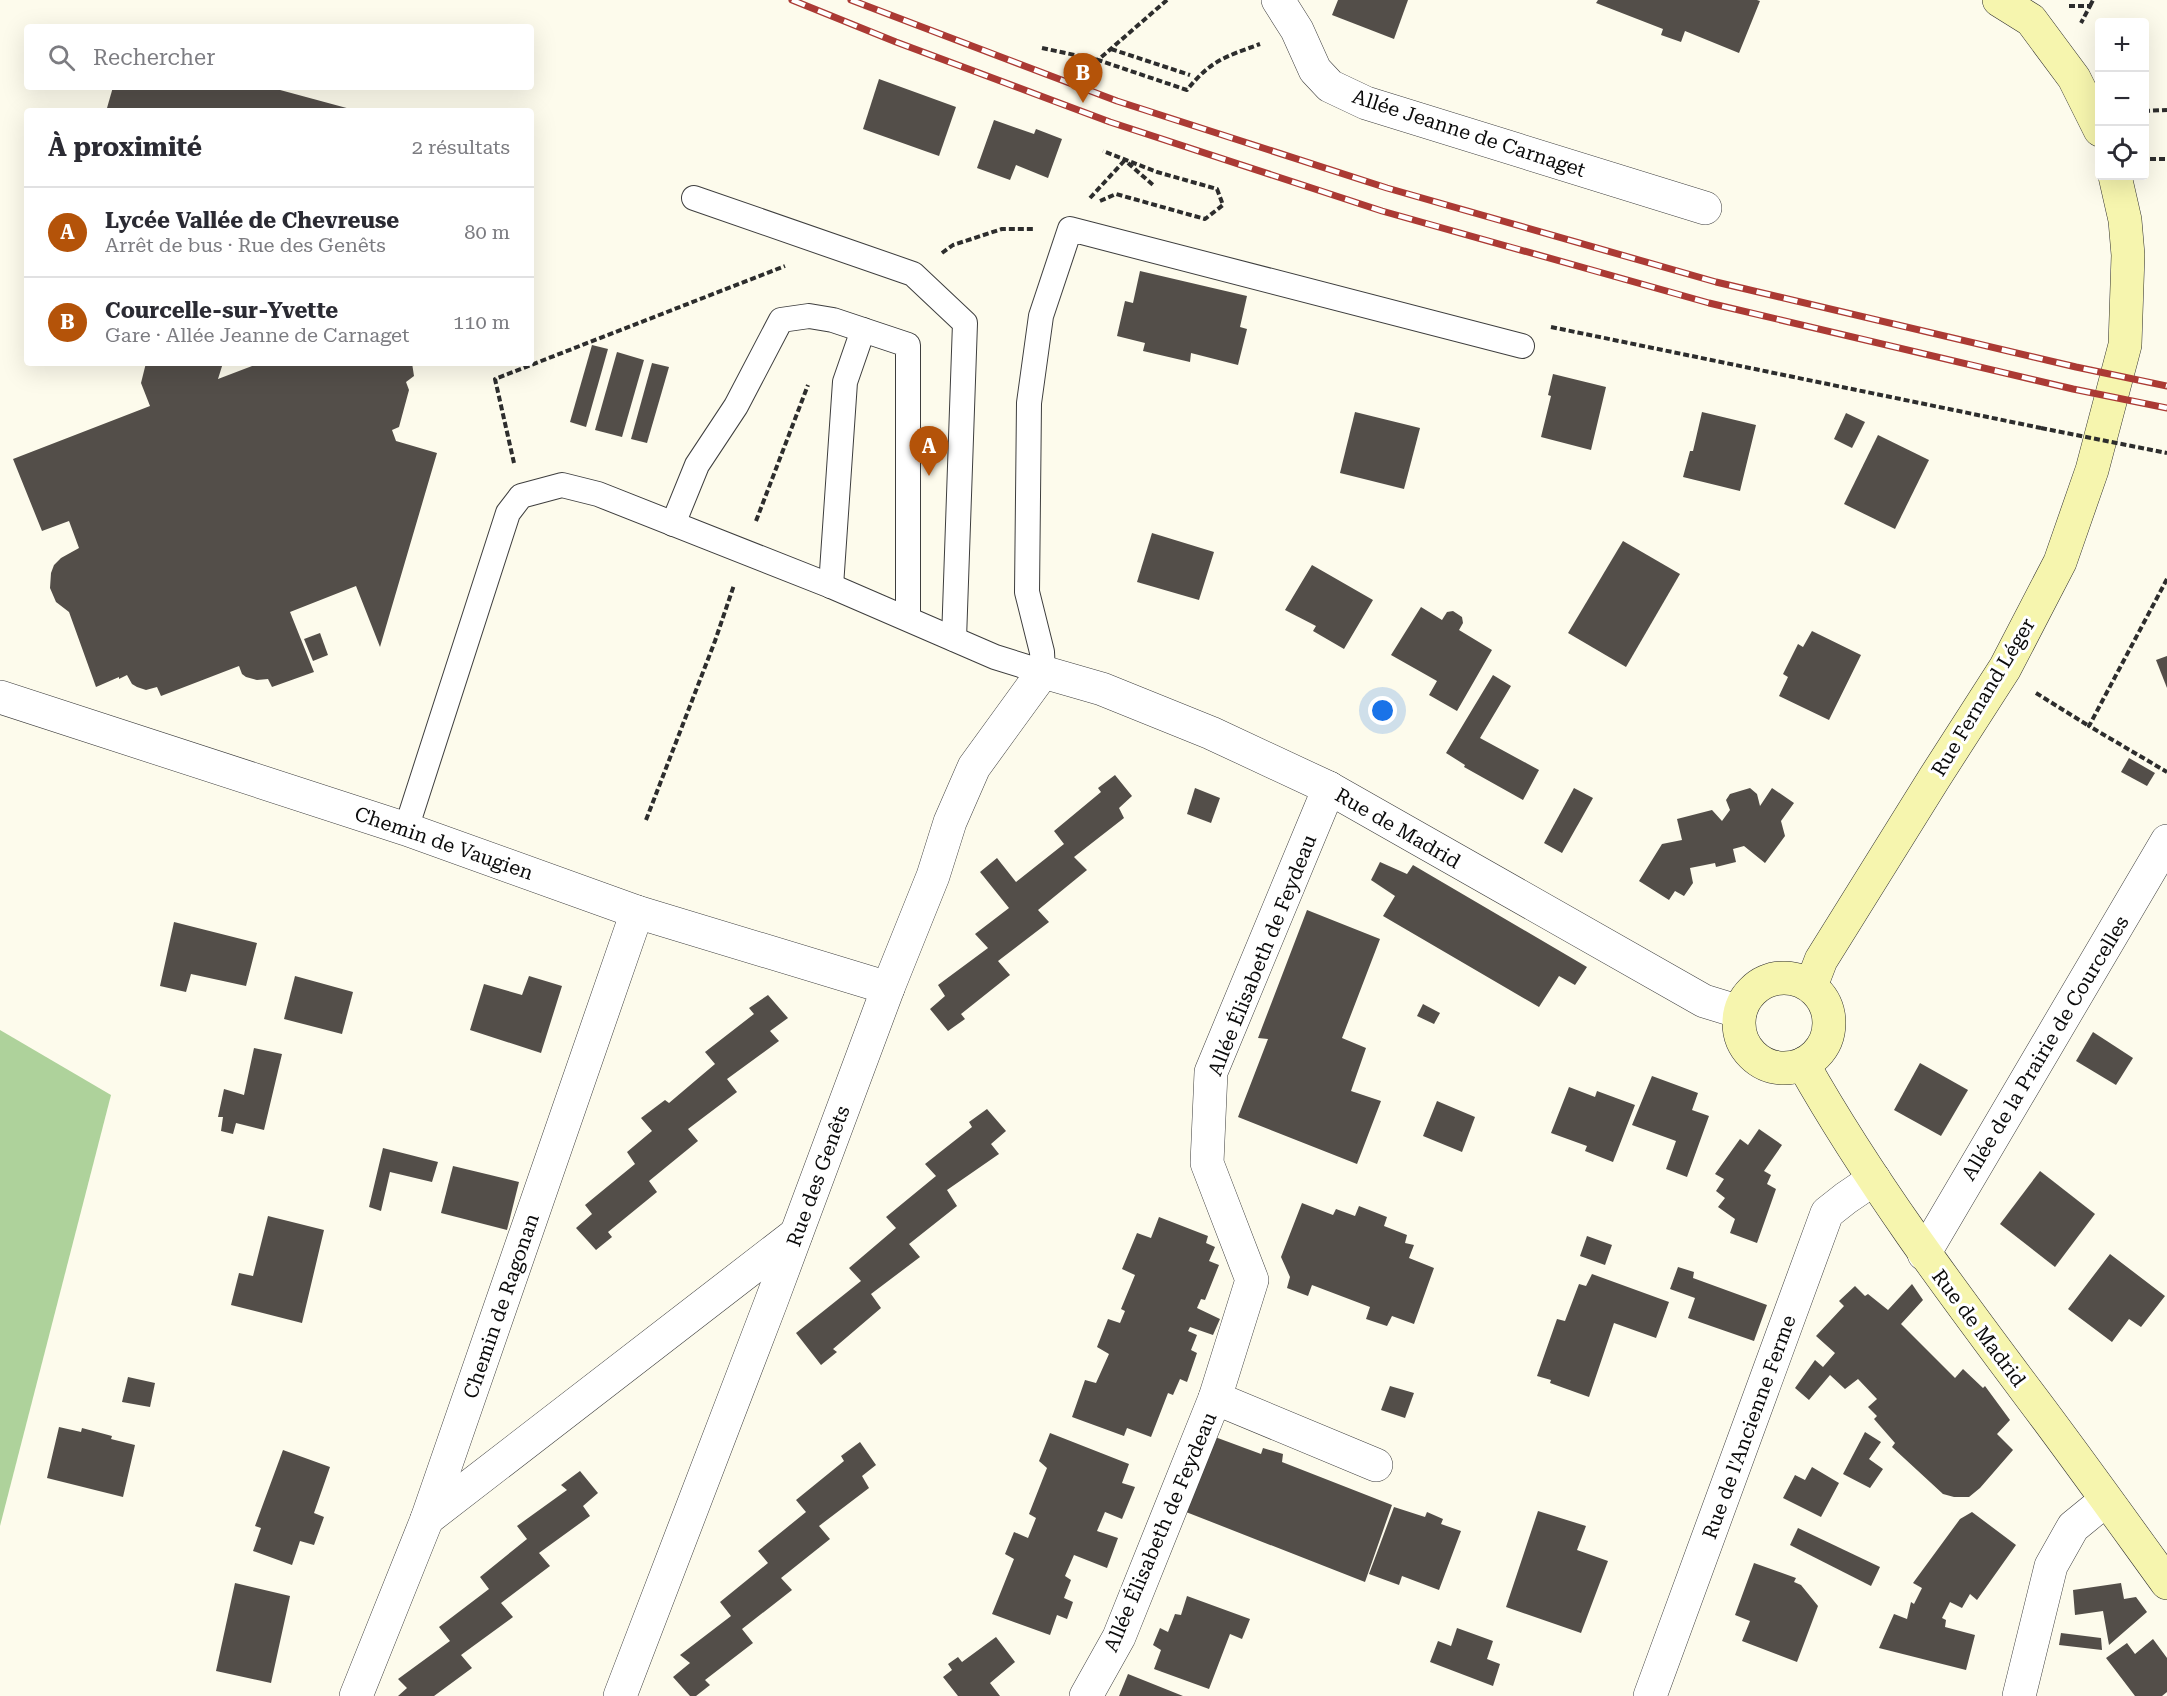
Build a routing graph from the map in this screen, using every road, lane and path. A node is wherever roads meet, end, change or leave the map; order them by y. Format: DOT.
graph roads {
  1 [pos="1167,0"];
  2 [pos="1278,0"];
  3 [pos="1999,0"];
  4 [pos="2093,0"];
  5 [pos="2068,6"];
  6 [pos="2090,6"];
  7 [pos="2080,25"];
  8 [pos="1297,30"];
  9 [pos="1042,48"];
  10 [pos="1111,49"];
  11 [pos="1098,60"];
  12 [pos="1190,75"];
  13 [pos="2167,110"];
  14 [pos="2149,111"];
  15 [pos="2098,126"];
  16 [pos="1103,151"];
  17 [pos="2149,159"];
  18 [pos="2167,159"];
  19 [pos="1125,160"];
  20 [pos="2116,180"];
  21 [pos="1154,185"];
  22 [pos="1116,194"];
  23 [pos="694,198"];
  24 [pos="1085,203"];
  25 [pos="1705,208"];
  26 [pos="1070,230"];
  27 [pos="786,265"];
  28 [pos="912,274"];
  29 [pos="1540,324"];
  30 [pos="863,330"];
  31 [pos="1522,346"];
  32 [pos="534,364"];
  33 [pos="528,366"];
  34 [pos="812,375"];
  35 [pos="2167,453"];
  36 [pos="521,496"];
  37 [pos="673,524"];
  38 [pos="745,552"];
  39 [pos="2167,579"];
  40 [pos="831,586"];
  41 [pos="908,618"];
  42 [pos="954,639"];
  43 [pos="1043,672"];
  44 [pos="2030,689"];
  45 [pos="0,697"];
  46 [pos="2089,726"];
  47 [pos="2167,772"];
  48 [pos="1329,789"];
  49 [pos="646,820"];
  50 [pos="406,829"];
  51 [pos="2167,841"];
  52 [pos="637,912"];
  53 [pos="1811,986"];
  54 [pos="888,988"];
  55 [pos="1740,1012"];
  56 [pos="1803,1064"];
  57 [pos="1874,1179"];
  58 [pos="796,1234"];
  59 [pos="1924,1254"];
  60 [pos="1215,1398"];
  61 [pos="1376,1465"];
  62 [pos="2106,1500"];
  63 [pos="427,1519"];
  64 [pos="2167,1583"];
  65 [pos="356,1696"];
  66 [pos="620,1696"];
  67 [pos="1086,1696"];
  68 [pos="1650,1696"];
  69 [pos="2019,1696"];
  1 -- 10 [label="path"];
  2 -- 8 [label="street, Allée Jeanne de Carnaget"];
  3 -- 15 [label="street"];
  4 -- 6 [label="path"];
  5 -- 6 [label="path"];
  6 -- 7 [label="path"];
  8 -- 11 [label="path"];
  8 -- 25 [label="street, Allée Jeanne de Carnaget"];
  9 -- 11 [label="path"];
  10 -- 11 [label="path"];
  10 -- 12 [label="path"];
  13 -- 14 [label="path"];
  16 -- 19 [label="path"];
  17 -- 18 [label="path"];
  19 -- 21 [label="path"];
  19 -- 22 [label="path"];
  19 -- 24 [label="path"];
  20 -- 53 [label="street, Rue Fernand Léger"];
  23 -- 28 [label="lane"];
  26 -- 28 [label="path"];
  26 -- 31 [label="lane"];
  26 -- 43 [label="lane"];
  27 -- 32 [label="path"];
  28 -- 42 [label="lane"];
  29 -- 35 [label="path, bridge"];
  30 -- 37 [label="lane"];
  30 -- 40 [label="lane"];
  30 -- 41 [label="lane"];
  33 -- 36 [label="path"];
  34 -- 38 [label="path"];
  36 -- 37 [label="lane"];
  36 -- 50 [label="lane"];
  37 -- 38 [label="lane"];
  38 -- 40 [label="lane"];
  38 -- 49 [label="path"];
  39 -- 46 [label="path"];
  40 -- 41 [label="lane"];
  41 -- 42 [label="lane"];
  42 -- 43 [label="lane"];
  43 -- 48 [label="street, Rue de Madrid"];
  43 -- 54 [label="street, Rue des Genêts"];
  44 -- 46 [label="path"];
  45 -- 50 [label="street, Chemin de Vaugien"];
  46 -- 47 [label="path"];
  48 -- 55 [label="street, Rue de Madrid"];
  48 -- 60 [label="street, Allée Élisabeth de Feydeau"];
  50 -- 52 [label="street, Chemin de Vaugien"];
  51 -- 59 [label="street, Allée de la Prairie de Courcelles"];
  52 -- 54 [label="street, Chemin de Vaugien"];
  52 -- 63 [label="street, Chemin de Ragonan"];
  53 -- 55 [label="street"];
  53 -- 56 [label="street"];
  54 -- 58 [label="street, Rue des Genêts"];
  55 -- 56 [label="street"];
  56 -- 57 [label="street, Rue de Madrid"];
  57 -- 59 [label="street, Rue de Madrid"];
  57 -- 68 [label="street, Rue de l'Ancienne Ferme"];
  58 -- 63 [label="street"];
  58 -- 66 [label="street, Rue des Genêts"];
  59 -- 62 [label="street, Rue de Madrid"];
  60 -- 61 [label="street, Allée Élisabeth de Feydeau"];
  60 -- 67 [label="street, Allée Élisabeth de Feydeau"];
  62 -- 64 [label="street, Rue de Madrid"];
  62 -- 69 [label="street"];
  63 -- 65 [label="street, Chemin de Ragonan"];
}
